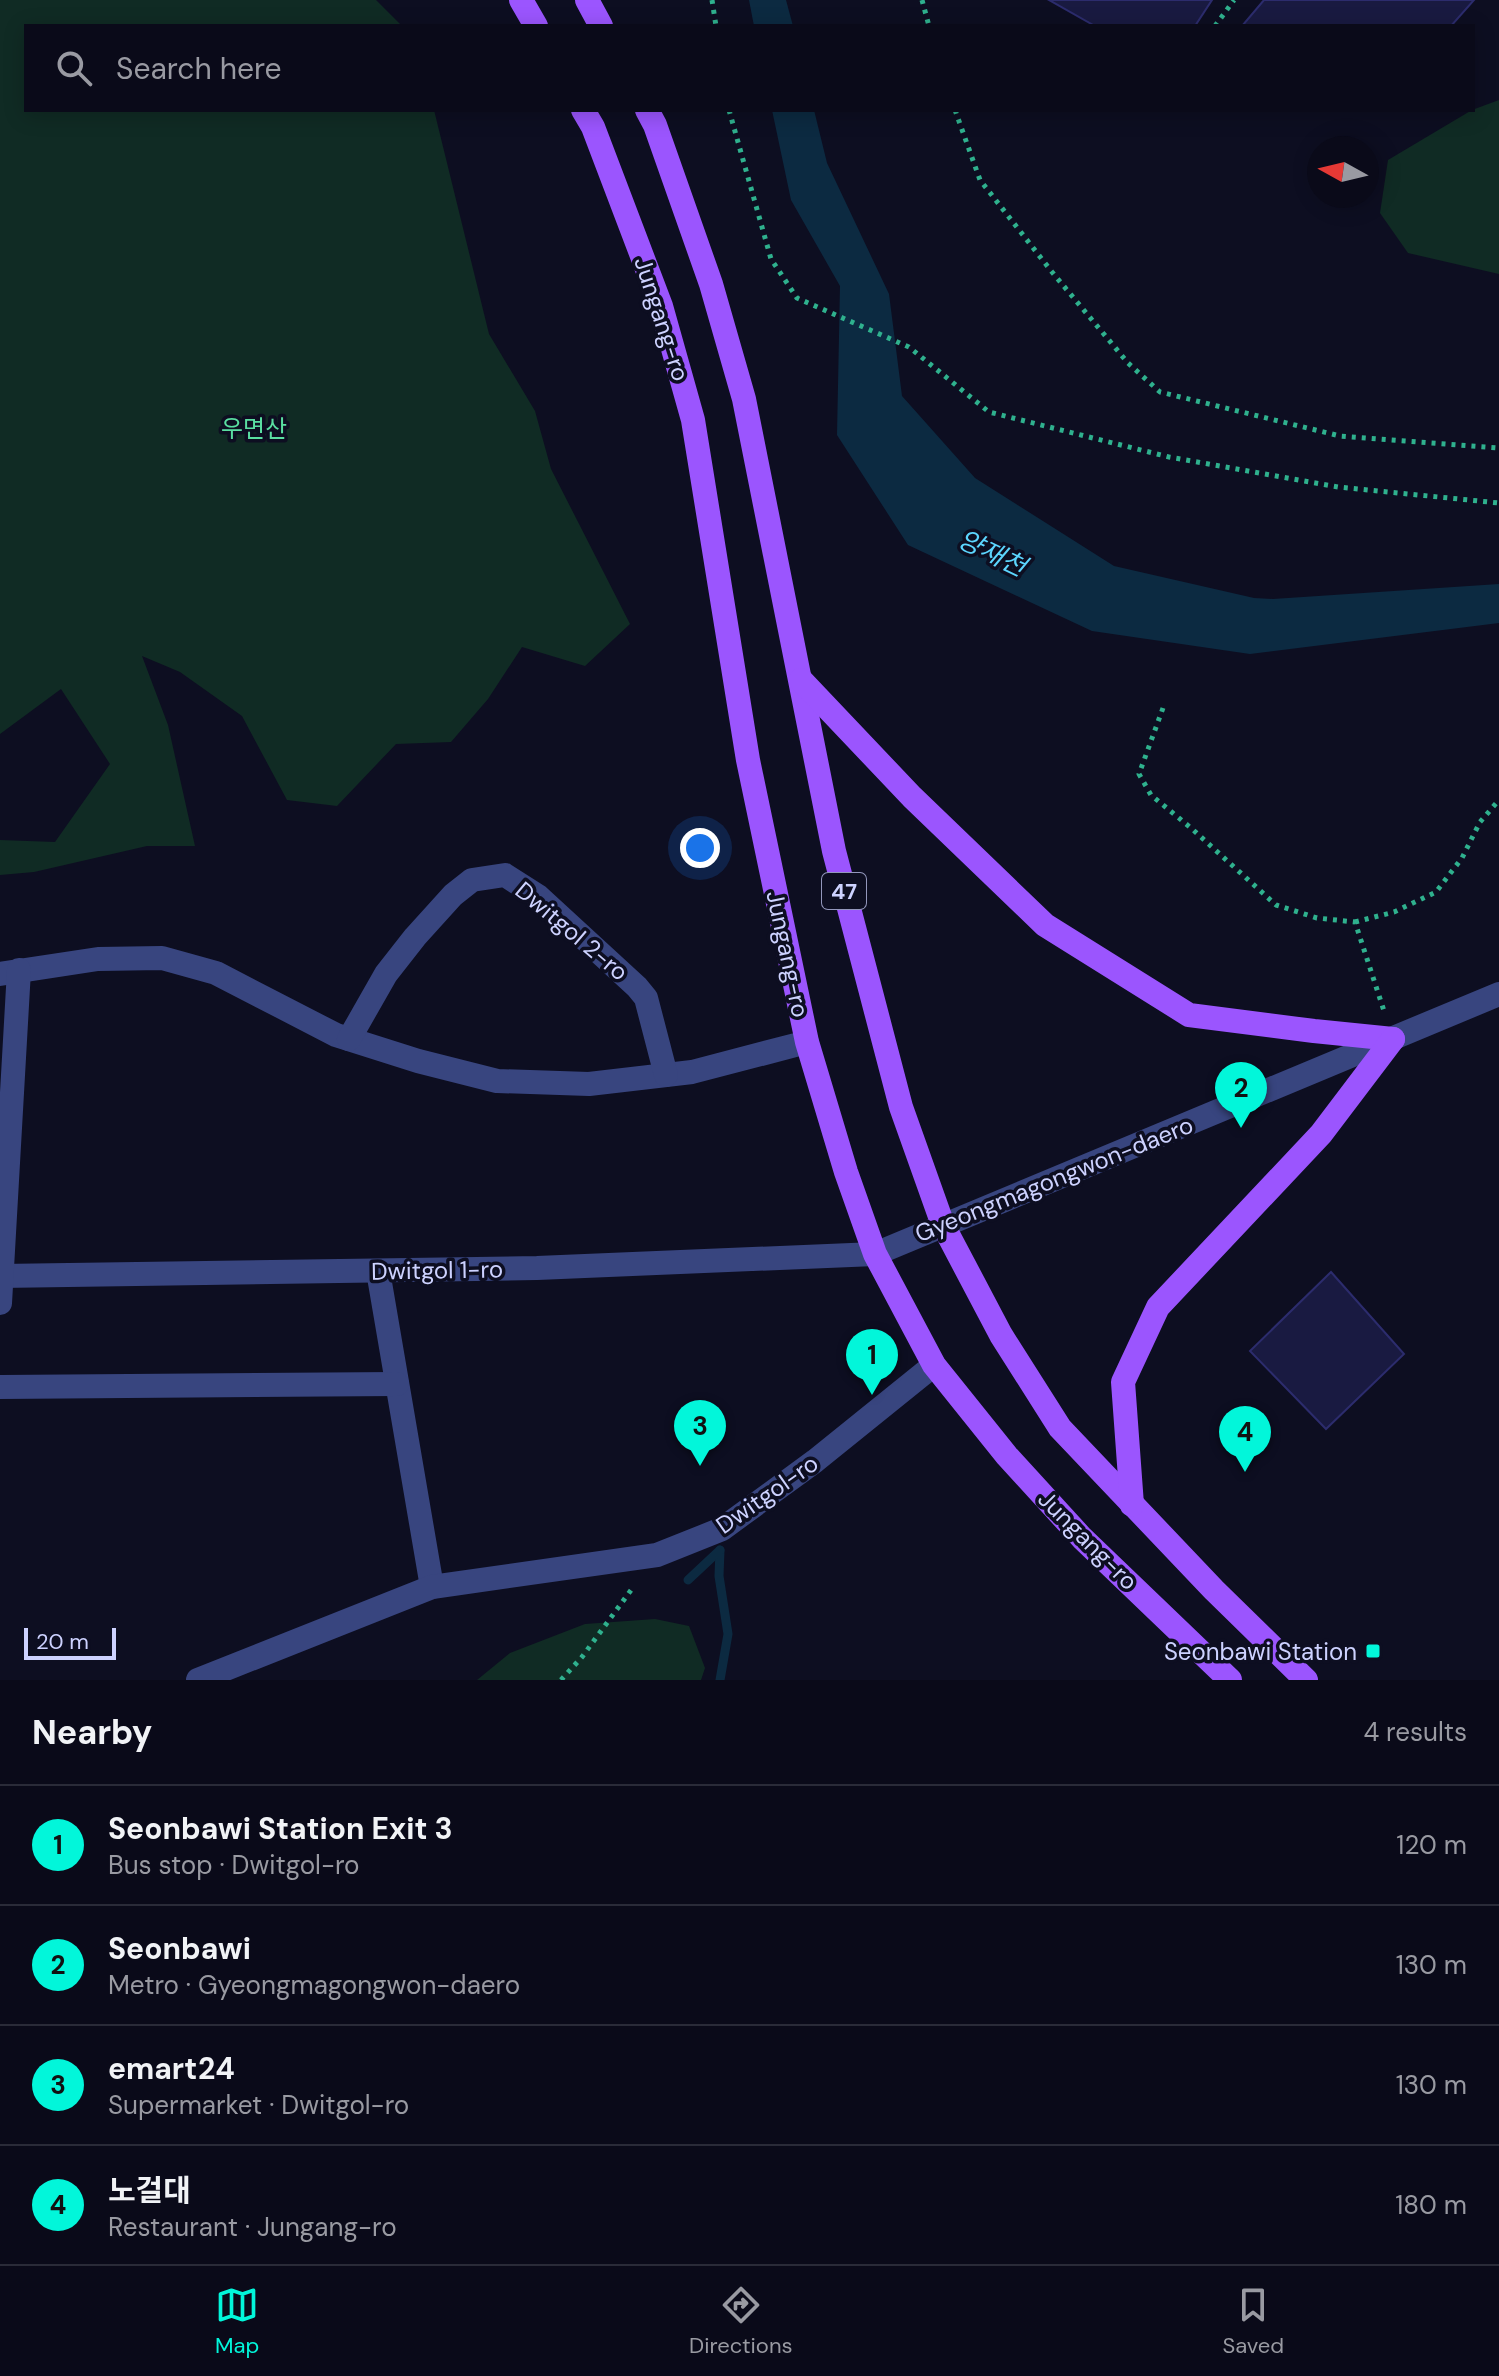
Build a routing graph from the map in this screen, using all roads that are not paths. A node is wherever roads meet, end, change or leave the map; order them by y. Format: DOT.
graph roads {
  1 [pos="521,0"];
  2 [pos="587,0"];
  3 [pos="535,24"];
  4 [pos="600,24"];
  5 [pos="584,112"];
  6 [pos="648,112"];
  7 [pos="799,679"];
  8 [pos="9,972"];
  9 [pos="1499,994"];
  10 [pos="349,1039"];
  11 [pos="1393,1039"];
  12 [pos="807,1042"];
  13 [pos="666,1075"];
  14 [pos="943,1225"];
  15 [pos="875,1254"];
  16 [pos="378,1271"];
  17 [pos="1,1276"];
  18 [pos="0,1303"];
  19 [pos="934,1365"];
  20 [pos="397,1384"];
  21 [pos="0,1387"];
  22 [pos="1132,1505"];
  23 [pos="432,1587"];
  24 [pos="198,1680"];
  25 [pos="1230,1680"];
  26 [pos="1306,1680"];
  1 -- 3 [label="main road"];
  2 -- 4 [label="main road"];
  5 -- 12 [label="main road, Jungang-ro"];
  6 -- 7 [label="main road, 47"];
  7 -- 11 [label="main road"];
  7 -- 14 [label="main road, 47"];
  8 -- 10 [label="street"];
  8 -- 17 [label="street"];
  9 -- 11 [label="street, Gyeongmagongwon-daero"];
  10 -- 13 [label="street"];
  10 -- 13 [label="street, Dwitgol 2-ro"];
  11 -- 14 [label="street, Gyeongmagongwon-daero"];
  11 -- 22 [label="main road"];
  12 -- 13 [label="street"];
  12 -- 15 [label="main road, Jungang-ro"];
  14 -- 15 [label="street, Gyeongmagongwon-daero"];
  14 -- 22 [label="main road, 47"];
  15 -- 16 [label="street, Dwitgol 1-ro"];
  15 -- 19 [label="main road, Jungang-ro"];
  16 -- 17 [label="street, Dwitgol 1-ro"];
  16 -- 20 [label="street"];
  17 -- 18 [label="street"];
  19 -- 23 [label="street, Dwitgol-ro"];
  19 -- 25 [label="main road, Jungang-ro"];
  20 -- 21 [label="street"];
  20 -- 23 [label="street"];
  22 -- 26 [label="main road, 47"];
  23 -- 24 [label="street, Dwitgol-ro"];
}
